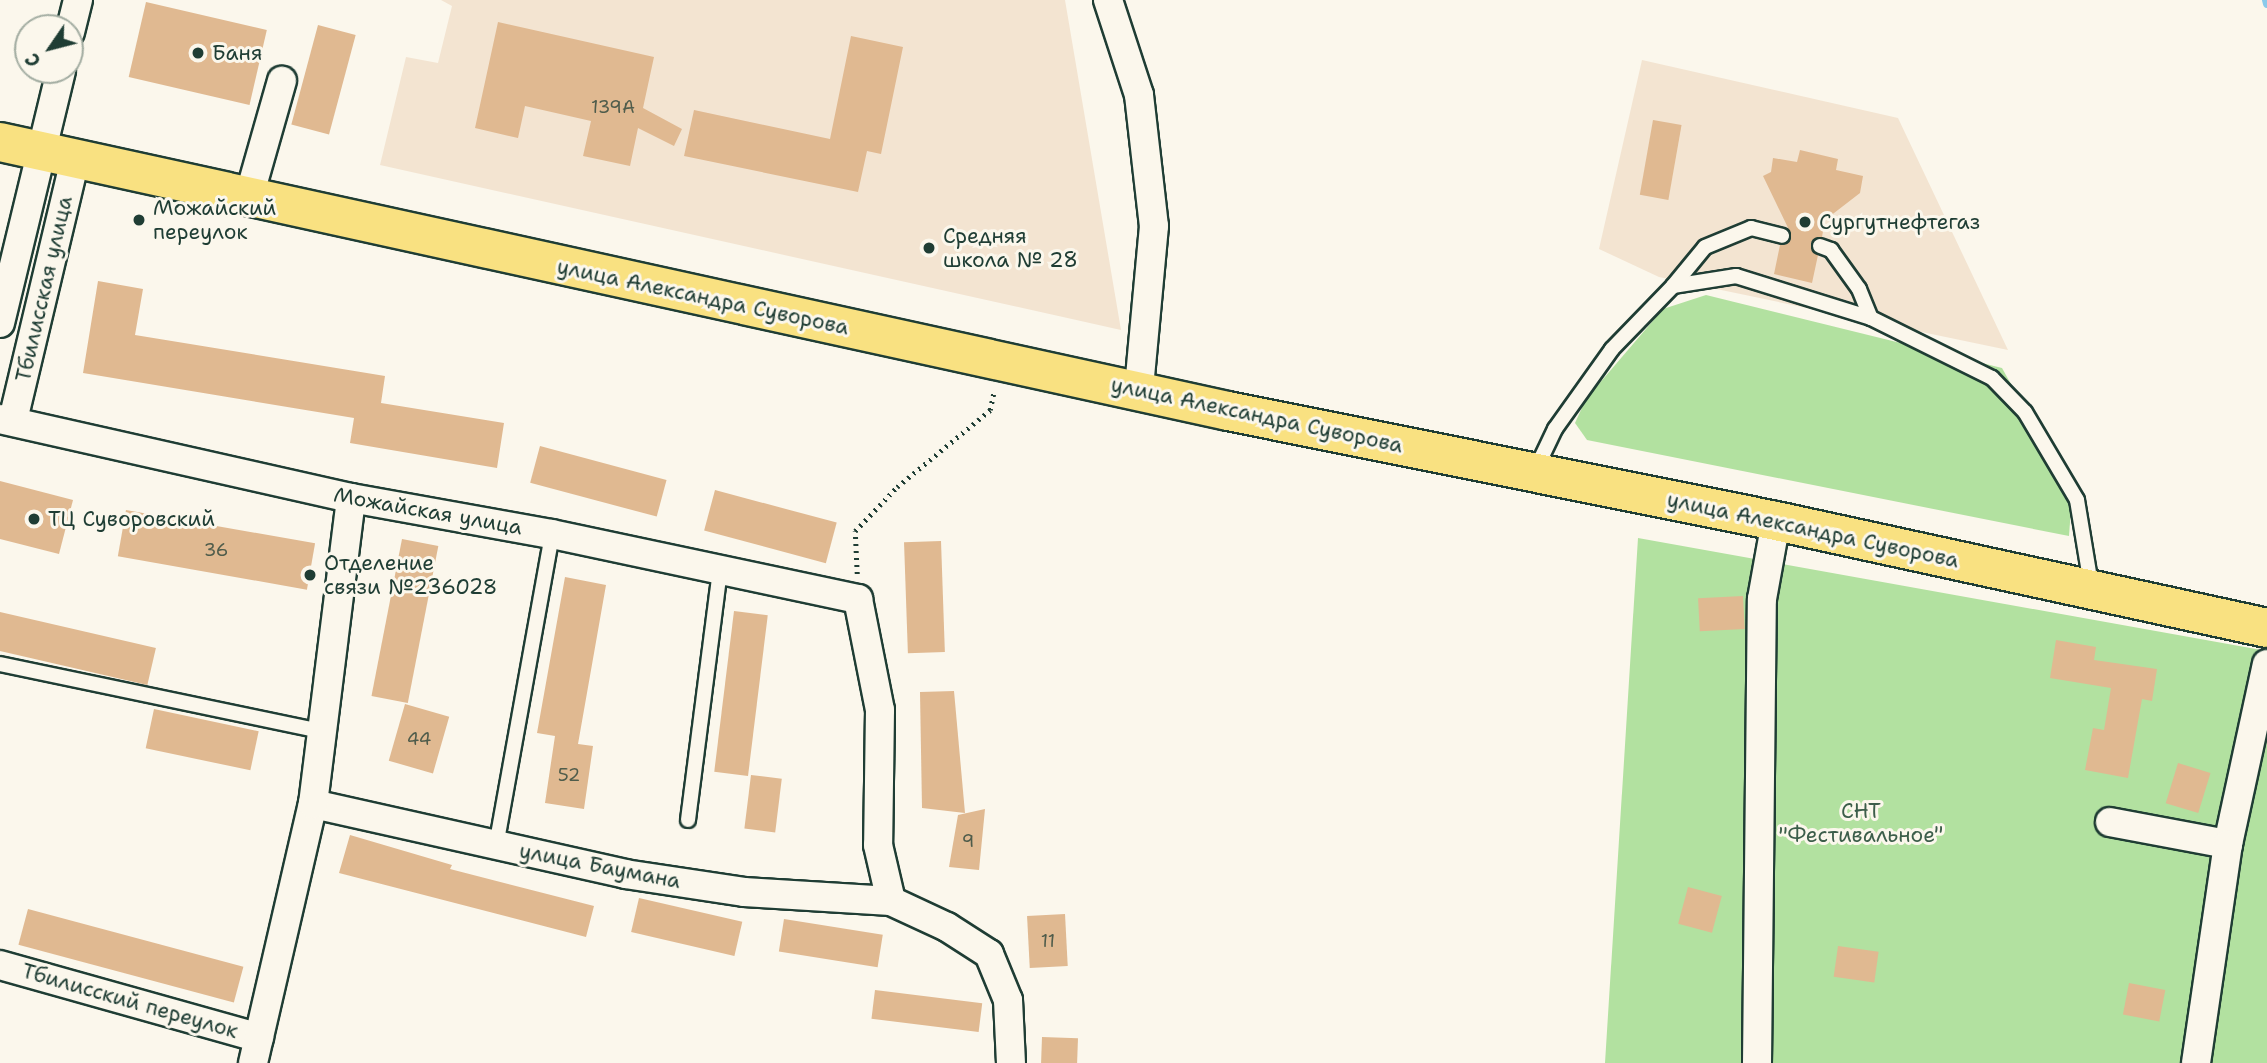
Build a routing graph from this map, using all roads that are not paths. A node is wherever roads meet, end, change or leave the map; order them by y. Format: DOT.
graph roads {
  1 [pos="1108,0"];
  2 [pos="282,81"];
  3 [pos="61,84"];
  4 [pos="0,142"];
  5 [pos="58,155"];
  6 [pos="248,200"];
  7 [pos="1782,236"];
  8 [pos="1820,246"];
  9 [pos="1672,286"];
  10 [pos="1,312"];
  11 [pos="1871,318"];
  12 [pos="1139,390"];
  13 [pos="7,419"];
  14 [pos="1535,472"];
  15 [pos="351,498"];
  16 [pos="1776,521"];
  17 [pos="552,534"];
  18 [pos="720,570"];
  19 [pos="2092,587"];
  20 [pos="2267,628"];
  21 [pos="0,664"];
  22 [pos="2267,664"];
  23 [pos="325,732"];
  24 [pos="313,804"];
  25 [pos="688,820"];
  26 [pos="2109,822"];
  27 [pos="2228,844"];
  28 [pos="496,846"];
  29 [pos="891,901"];
  30 [pos="0,965"];
  31 [pos="256,1050"];
  32 [pos="1011,1063"];
  33 [pos="1757,1063"];
  34 [pos="2196,1063"];
  1 -- 12 [label="street"];
  2 -- 6 [label="street"];
  3 -- 5 [label="street"];
  4 -- 5 [label="main road, улица Александра Суворова"];
  5 -- 6 [label="main road, улица Александра Суворова"];
  5 -- 10 [label="street, Тбилисская улица"];
  5 -- 13 [label="street, Тбилисская улица"];
  6 -- 12 [label="main road, улица Александра Суворова"];
  7 -- 9 [label="lane"];
  8 -- 11 [label="lane"];
  9 -- 11 [label="lane"];
  9 -- 14 [label="lane"];
  11 -- 19 [label="lane"];
  12 -- 14 [label="main road, улица Александра Суворова"];
  13 -- 15 [label="street, Можайская улица"];
  14 -- 16 [label="main road, улица Александра Суворова"];
  15 -- 17 [label="street, Можайская улица"];
  15 -- 23 [label="street"];
  16 -- 19 [label="main road, улица Александра Суворова"];
  16 -- 33 [label="street"];
  17 -- 18 [label="street, Можайская улица"];
  17 -- 28 [label="lane"];
  18 -- 25 [label="lane"];
  18 -- 29 [label="street, Можайская улица"];
  19 -- 20 [label="main road, улица Александра Суворова"];
  21 -- 23 [label="lane"];
  22 -- 27 [label="street"];
  23 -- 24 [label="street"];
  24 -- 28 [label="street, улица Баумана"];
  24 -- 31 [label="street"];
  26 -- 27 [label="street"];
  27 -- 34 [label="street"];
  28 -- 29 [label="street, улица Баумана"];
  29 -- 32 [label="street"];
  30 -- 31 [label="street, Тбилисский переулок"];
}
